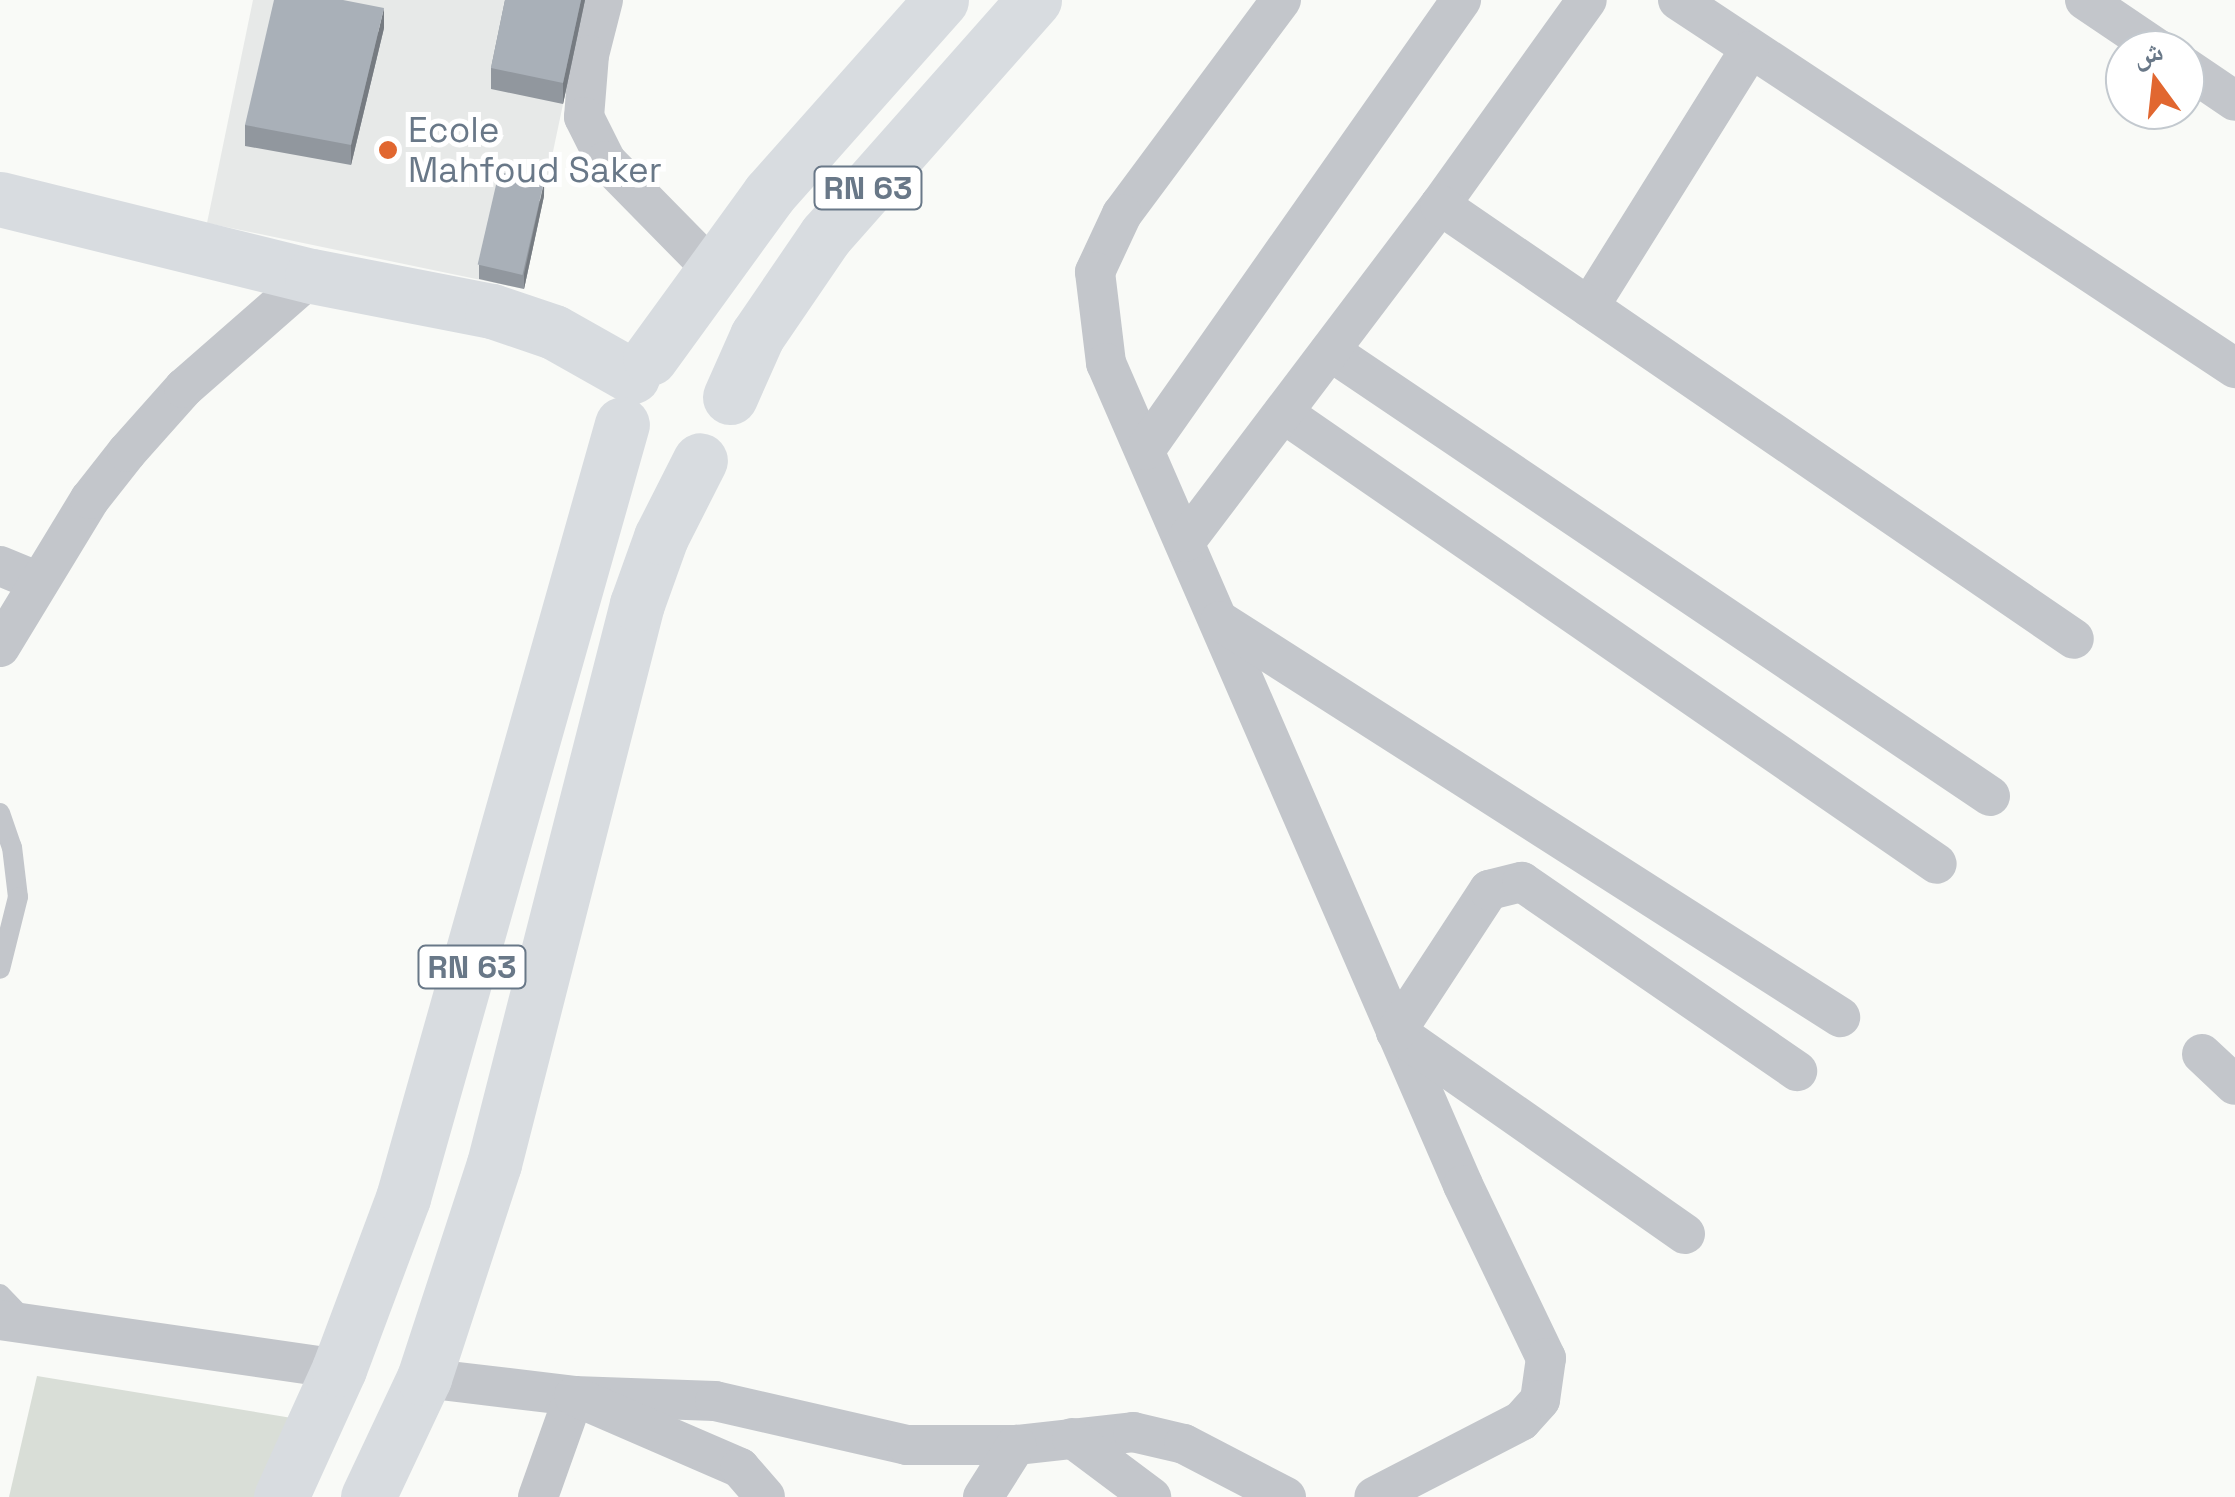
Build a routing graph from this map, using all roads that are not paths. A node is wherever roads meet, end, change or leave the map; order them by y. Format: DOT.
graph roads {
  1 [pos="603,0"];
  2 [pos="942,0"];
  3 [pos="1034,0"];
  4 [pos="1281,0"];
  5 [pos="1462,0"];
  6 [pos="1587,0"];
  7 [pos="1678,0"];
  8 [pos="2085,0"];
  9 [pos="2130,30"];
  10 [pos="1749,51"];
  11 [pos="2205,81"];
  12 [pos="2235,101"];
  13 [pos="0,199"];
  14 [pos="1440,205"];
  15 [pos="710,267"];
  16 [pos="312,276"];
  17 [pos="1589,307"];
  18 [pos="1330,351"];
  19 [pos="2235,368"];
  20 [pos="635,386"];
  21 [pos="730,397"];
  22 [pos="1283,413"];
  23 [pos="1145,450"];
  24 [pos="700,460"];
  25 [pos="1186,542"];
  26 [pos="0,566"];
  27 [pos="39,582"];
  28 [pos="1220,620"];
  29 [pos="2074,638"];
  30 [pos="0,647"];
  31 [pos="1990,796"];
  32 [pos="0,813"];
  33 [pos="1937,864"];
  34 [pos="0,968"];
  35 [pos="1840,1017"];
  36 [pos="1396,1032"];
  37 [pos="2202,1054"];
  38 [pos="1797,1072"];
  39 [pos="2235,1085"];
  40 [pos="1686,1234"];
  41 [pos="0,1294"];
  42 [pos="15,1322"];
  43 [pos="340,1369"];
  44 [pos="424,1378"];
  45 [pos="574,1396"];
  46 [pos="1072,1438"];
  47 [pos="1016,1445"];
  48 [pos="281,1497"];
  49 [pos="368,1497"];
  50 [pos="538,1497"];
  51 [pos="764,1497"];
  52 [pos="983,1497"];
  53 [pos="1151,1497"];
  54 [pos="1286,1497"];
  55 [pos="1374,1497"];
  1 -- 15 [label="street"];
  2 -- 15 [label="main road, RN 63"];
  3 -- 21 [label="main road, RN 63"];
  4 -- 23 [label="street"];
  5 -- 23 [label="street"];
  6 -- 14 [label="street"];
  7 -- 10 [label="street"];
  8 -- 9 [label="street"];
  10 -- 17 [label="street"];
  10 -- 19 [label="street"];
  11 -- 12 [label="street"];
  13 -- 16 [label="main road"];
  14 -- 17 [label="street"];
  14 -- 18 [label="street"];
  15 -- 20 [label="main road, RN 63"];
  16 -- 20 [label="main road"];
  16 -- 27 [label="street"];
  17 -- 29 [label="street"];
  18 -- 22 [label="street"];
  18 -- 31 [label="street"];
  20 -- 21 [label="main road"];
  20 -- 24 [label="main road"];
  20 -- 43 [label="main road, RN 63"];
  21 -- 24 [label="main road, RN 63"];
  22 -- 25 [label="street"];
  22 -- 33 [label="street"];
  23 -- 25 [label="street"];
  24 -- 44 [label="main road, RN 63"];
  25 -- 28 [label="street"];
  26 -- 27 [label="street"];
  27 -- 30 [label="street"];
  28 -- 35 [label="street"];
  28 -- 36 [label="street"];
  32 -- 34 [label="lane"];
  36 -- 38 [label="street"];
  36 -- 40 [label="street"];
  36 -- 55 [label="street"];
  37 -- 39 [label="street"];
  41 -- 42 [label="lane"];
  42 -- 43 [label="street"];
  43 -- 48 [label="main road, RN 63"];
  44 -- 45 [label="street"];
  44 -- 49 [label="main road, RN 63"];
  45 -- 47 [label="street"];
  45 -- 50 [label="street"];
  45 -- 51 [label="street"];
  46 -- 47 [label="street"];
  46 -- 53 [label="street"];
  46 -- 54 [label="street"];
  47 -- 52 [label="street"];
}
